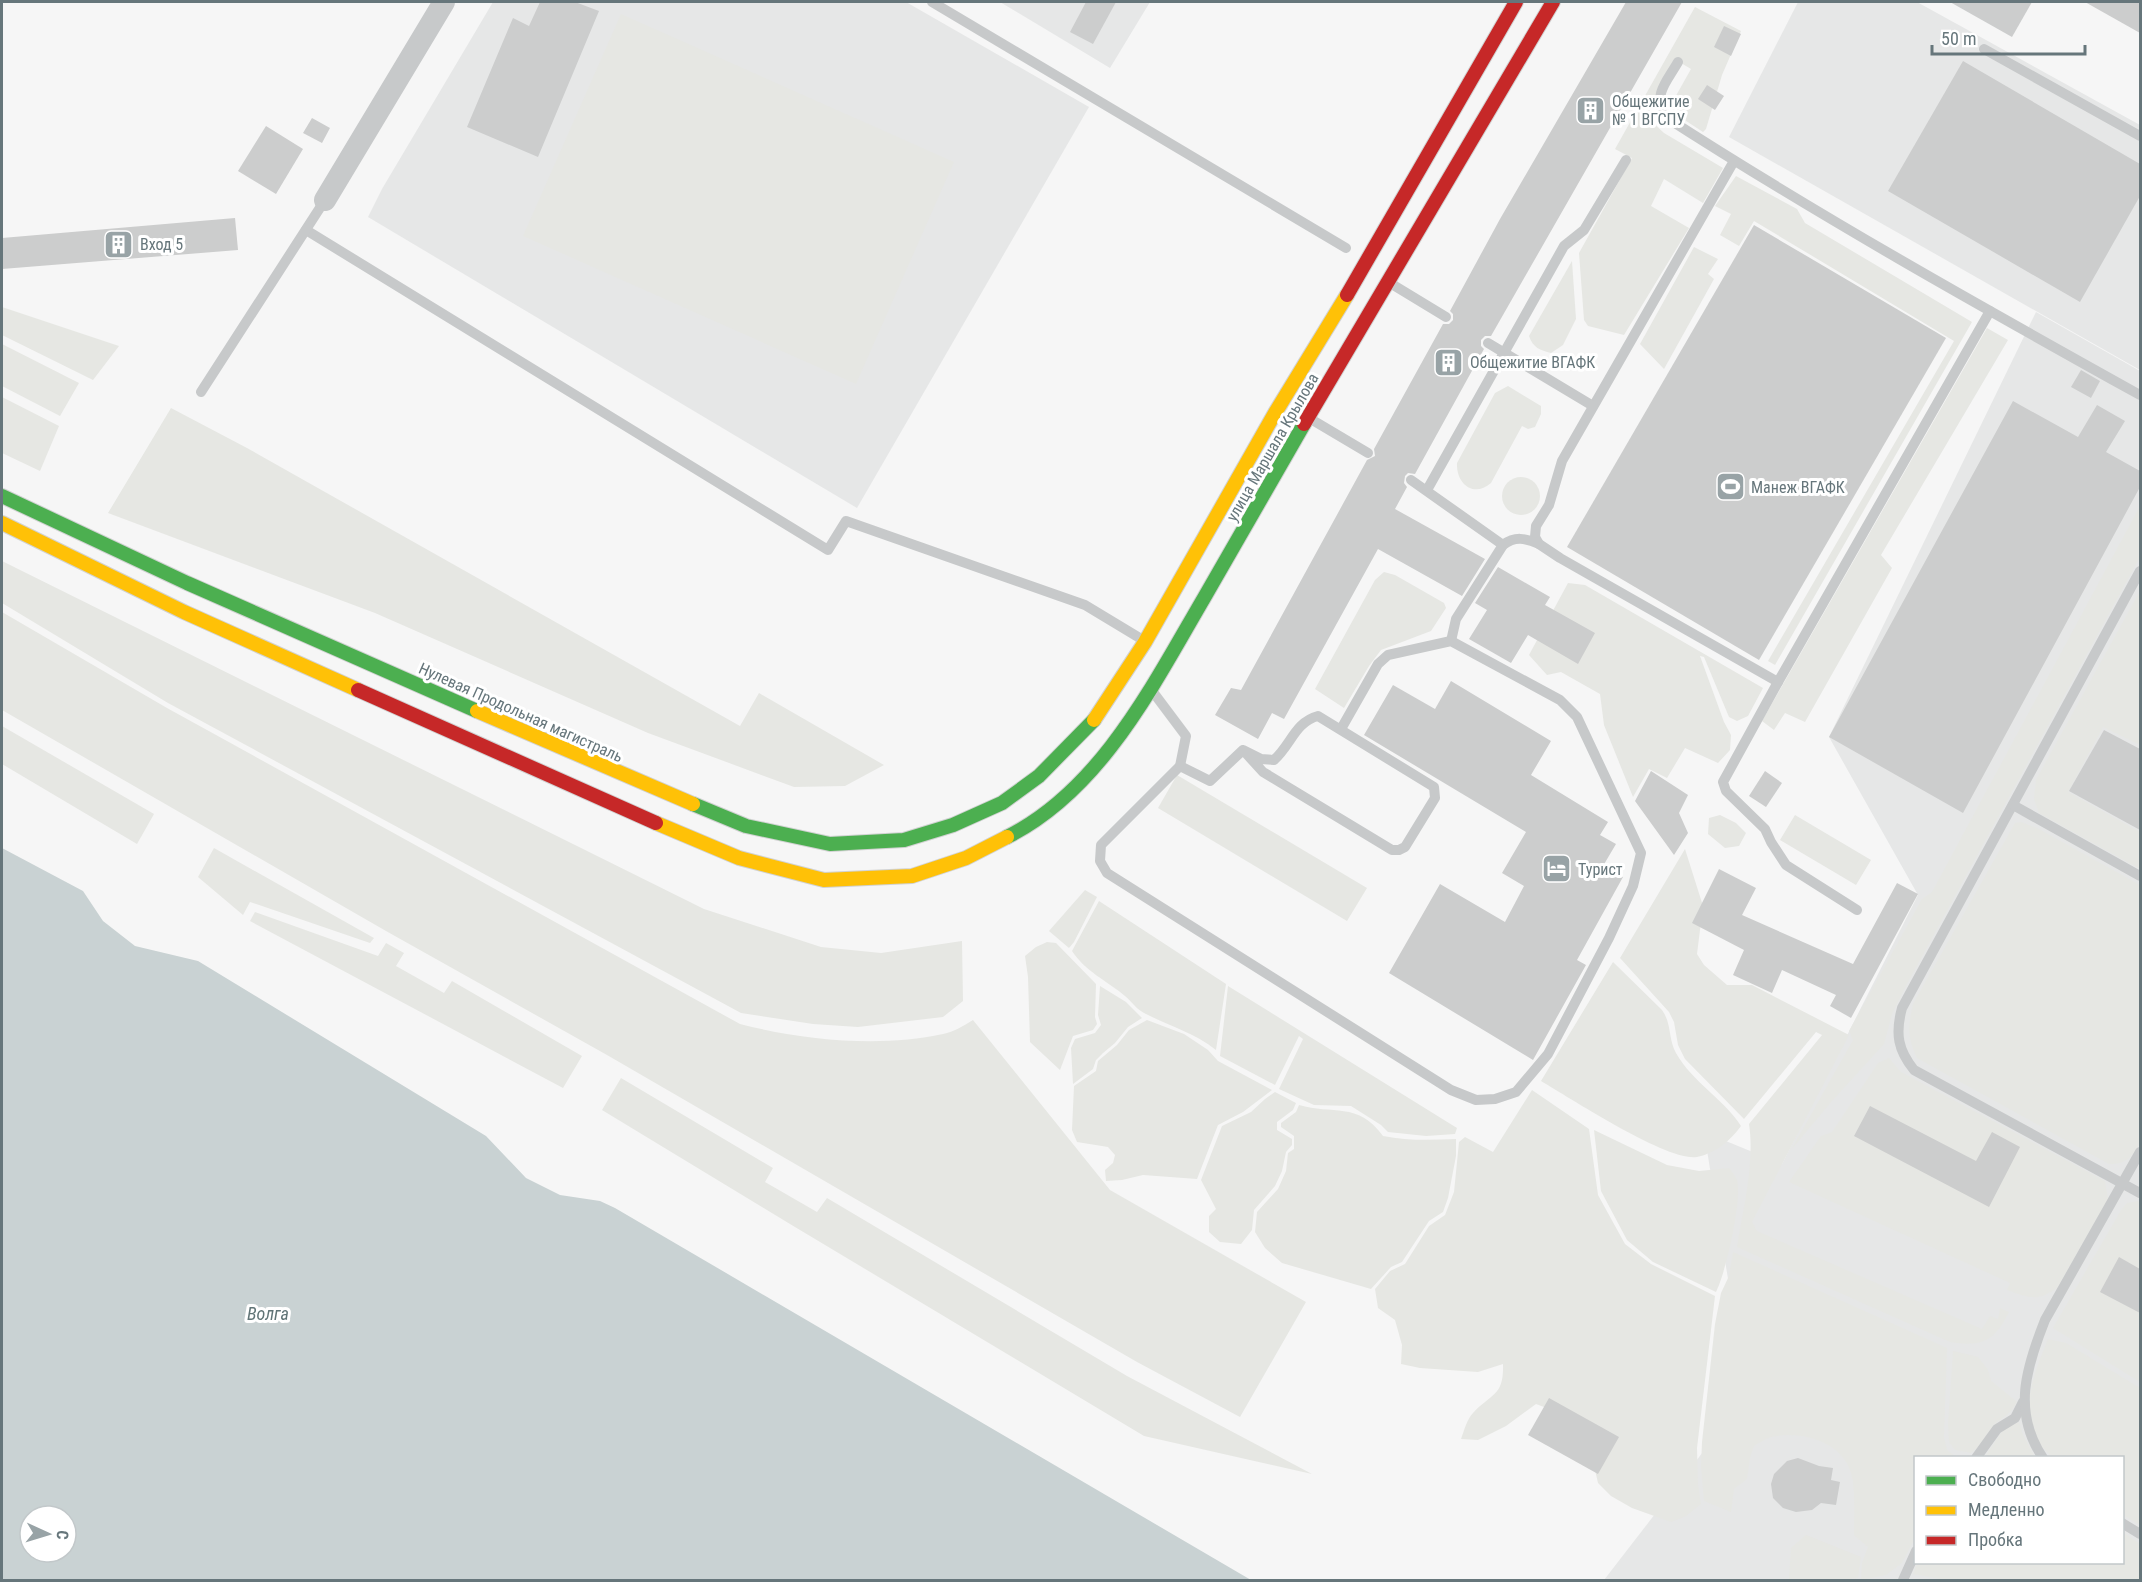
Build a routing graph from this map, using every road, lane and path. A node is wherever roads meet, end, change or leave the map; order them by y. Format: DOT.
graph roads {
  1 [pos="444,2"];
  2 [pos="932,2"];
  3 [pos="1516,2"];
  4 [pos="1553,2"];
  5 [pos="1984,49"];
  6 [pos="1678,62"];
  7 [pos="2140,136"];
  8 [pos="1626,160"];
  9 [pos="1734,160"];
  10 [pos="325,200"];
  11 [pos="306,230"];
  12 [pos="1346,248"];
  13 [pos="1389,282"];
  14 [pos="1990,311"];
  15 [pos="1446,317"];
  16 [pos="1488,343"];
  17 [pos="1503,352"];
  18 [pos="201,392"];
  19 [pos="2140,395"];
  20 [pos="1593,406"];
  21 [pos="1275,413"];
  22 [pos="1306,422"];
  23 [pos="1368,453"];
  24 [pos="1411,480"];
  25 [pos="1427,490"];
  26 [pos="2,496"];
  27 [pos="2,523"];
  28 [pos="1539,544"];
  29 [pos="1503,545"];
  30 [pos="2140,571"];
  31 [pos="1450,641"];
  32 [pos="1145,642"];
  33 [pos="1778,682"];
  34 [pos="1151,689"];
  35 [pos="1341,729"];
  36 [pos="1243,750"];
  37 [pos="1180,766"];
  38 [pos="1039,776"];
  39 [pos="2013,805"];
  40 [pos="2140,876"];
  41 [pos="1857,910"];
  42 [pos="2140,1152"];
  43 [pos="2123,1184"];
  44 [pos="2140,1193"];
  45 [pos="2023,1401"];
  46 [pos="1977,1456"];
  47 [pos="2042,1456"];
  48 [pos="2124,1523"];
  49 [pos="2140,1534"];
  50 [pos="1914,1555"];
  51 [pos="1902,1581"];
  1 -- 10 [label="street"];
  2 -- 12 [label="lane"];
  3 -- 21 [label="main road, улица Маршала Крылова"];
  4 -- 13 [label="main road, улица Маршала Крылова"];
  5 -- 7 [label="lane"];
  6 -- 9 [label="lane"];
  8 -- 17 [label="lane"];
  9 -- 14 [label="lane"];
  9 -- 20 [label="lane"];
  10 -- 11 [label="lane"];
  11 -- 18 [label="lane"];
  11 -- 32 [label="lane"];
  13 -- 15 [label="lane"];
  13 -- 22 [label="main road, улица Маршала Крылова"];
  14 -- 19 [label="lane"];
  14 -- 33 [label="lane"];
  16 -- 17 [label="lane"];
  17 -- 20 [label="lane"];
  17 -- 25 [label="lane"];
  20 -- 28 [label="lane"];
  21 -- 22 [label="main road"];
  21 -- 32 [label="main road, улица Маршала Крылова"];
  22 -- 23 [label="lane"];
  22 -- 34 [label="main road, улица Маршала Крылова"];
  24 -- 25 [label="lane"];
  25 -- 29 [label="lane"];
  26 -- 38 [label="main road, Нулевая Продольная магистраль"];
  27 -- 34 [label="main road, улица Маршала Крылова"];
  28 -- 29 [label="lane"];
  28 -- 33 [label="lane"];
  29 -- 31 [label="lane"];
  30 -- 39 [label="lane"];
  31 -- 35 [label="lane"];
  31 -- 37 [label="lane"];
  32 -- 38 [label="main road, улица Маршала Крылова"];
  33 -- 41 [label="lane"];
  34 -- 37 [label="lane"];
  35 -- 36 [label="lane"];
  35 -- 36 [label="lane"];
  36 -- 37 [label="lane"];
  39 -- 40 [label="lane"];
  39 -- 43 [label="lane"];
  42 -- 43 [label="lane"];
  43 -- 44 [label="lane"];
  43 -- 45 [label="lane"];
  45 -- 46 [label="lane"];
  45 -- 47 [label="lane"];
  48 -- 49 [label="lane"];
  50 -- 51 [label="lane"];
}
